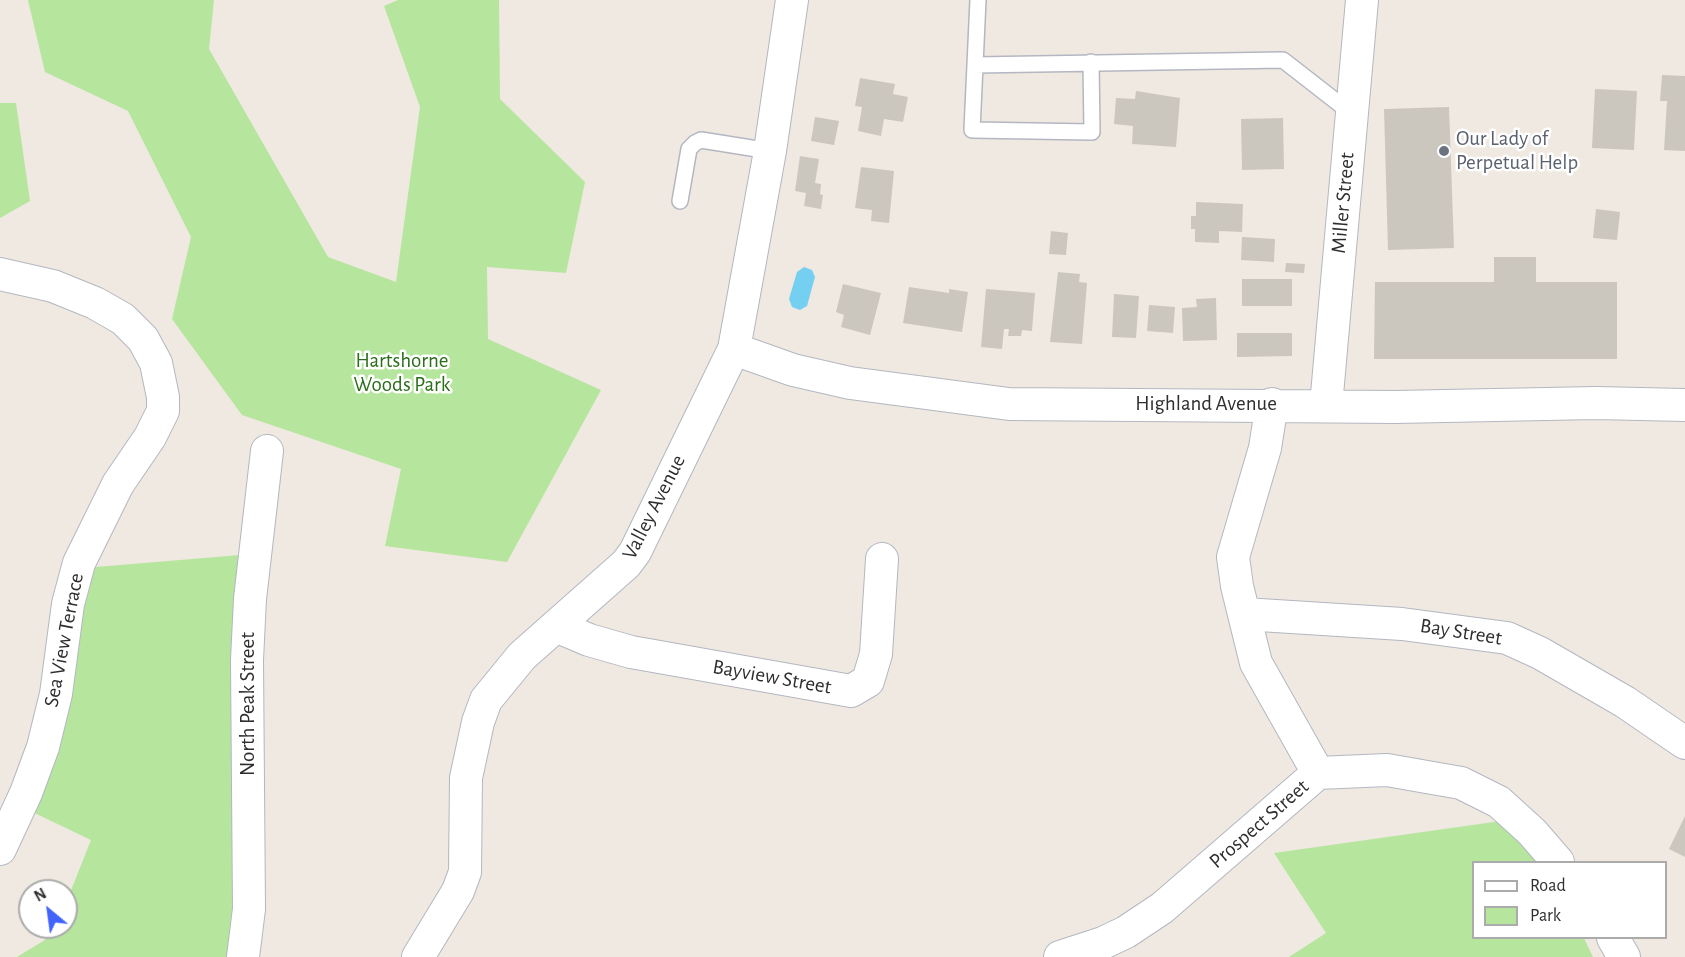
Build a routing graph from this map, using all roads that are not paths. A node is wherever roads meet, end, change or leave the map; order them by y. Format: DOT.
graph roads {
  1 [pos="792,0"];
  2 [pos="978,0"];
  3 [pos="1362,0"];
  4 [pos="1092,62"];
  5 [pos="975,65"];
  6 [pos="1351,113"];
  7 [pos="770,151"];
  8 [pos="680,201"];
  9 [pos="0,274"];
  10 [pos="734,349"];
  11 [pos="1272,404"];
  12 [pos="1685,405"];
  13 [pos="1326,406"];
  14 [pos="267,451"];
  15 [pos="882,559"];
  16 [pos="1244,614"];
  17 [pos="556,626"];
  18 [pos="1685,743"];
  19 [pos="1318,773"];
  20 [pos="0,849"];
  21 [pos="1557,861"];
  22 [pos="1614,939"];
  23 [pos="243,957"];
  24 [pos="418,957"];
  25 [pos="1060,957"];
  26 [pos="1623,957"];
  1 -- 7 [label="street, Valley Avenue"];
  2 -- 5 [label="lane"];
  3 -- 6 [label="street, Miller Street"];
  4 -- 5 [label="lane"];
  4 -- 5 [label="lane"];
  4 -- 6 [label="lane"];
  6 -- 13 [label="street, Miller Street"];
  7 -- 8 [label="lane"];
  7 -- 10 [label="street, Valley Avenue"];
  9 -- 20 [label="street, Sea View Terrace"];
  10 -- 11 [label="street, Highland Avenue"];
  10 -- 17 [label="street, Valley Avenue"];
  11 -- 13 [label="street, Highland Avenue"];
  11 -- 16 [label="street"];
  12 -- 13 [label="street, Highland Avenue"];
  14 -- 23 [label="street, North Peak Street"];
  15 -- 17 [label="street, Bayview Street"];
  16 -- 18 [label="street, Bay Street"];
  16 -- 19 [label="street"];
  17 -- 24 [label="street, Valley Avenue"];
  19 -- 21 [label="street, Prospect Street"];
  19 -- 25 [label="street, Prospect Street"];
  22 -- 26 [label="street"];
}
